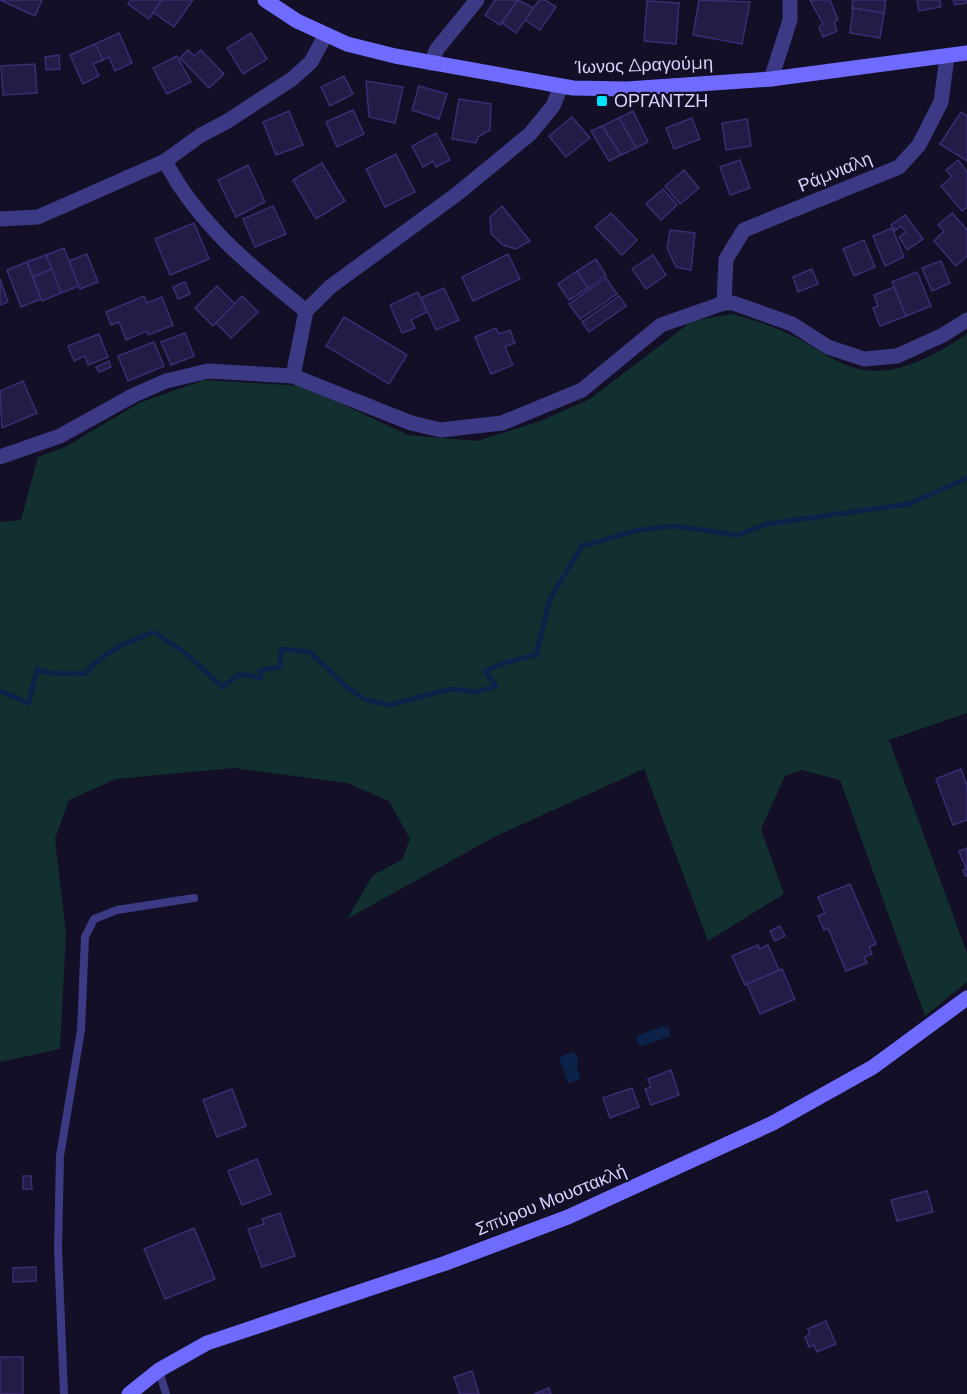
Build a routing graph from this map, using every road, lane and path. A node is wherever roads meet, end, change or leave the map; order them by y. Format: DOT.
graph roads {
  1 [pos="265,0"];
  2 [pos="477,0"];
  3 [pos="790,0"];
  4 [pos="325,36"];
  5 [pos="967,53"];
  6 [pos="947,57"];
  7 [pos="431,63"];
  8 [pos="771,80"];
  9 [pos="561,86"];
  10 [pos="165,161"];
  11 [pos="0,219"];
  12 [pos="724,303"];
  13 [pos="306,311"];
  14 [pos="967,320"];
  15 [pos="293,376"];
  16 [pos="0,457"];
  17 [pos="194,898"];
  18 [pos="967,998"];
  19 [pos="159,1370"];
  20 [pos="64,1394"];
  21 [pos="129,1394"];
  22 [pos="166,1394"];
  1 -- 4 [label="street, Ίωνος Δραγούμη"];
  2 -- 7 [label="street"];
  3 -- 8 [label="street"];
  4 -- 7 [label="street, Ίωνος Δραγούμη"];
  4 -- 10 [label="street"];
  5 -- 6 [label="street, Ίωνος Δραγούμη"];
  6 -- 8 [label="street, Ίωνος Δραγούμη"];
  6 -- 12 [label="street, Ράμνιαλη"];
  7 -- 9 [label="street, Ίωνος Δραγούμη"];
  8 -- 9 [label="street, Ίωνος Δραγούμη"];
  9 -- 13 [label="street"];
  10 -- 11 [label="street"];
  10 -- 13 [label="street"];
  12 -- 14 [label="street"];
  12 -- 15 [label="street"];
  13 -- 15 [label="street"];
  15 -- 16 [label="street"];
  17 -- 20 [label="lane"];
  18 -- 19 [label="street, Σπύρου Μουστακλή"];
  19 -- 21 [label="street, Σπύρου Μουστακλή"];
  19 -- 22 [label="lane"];
}
